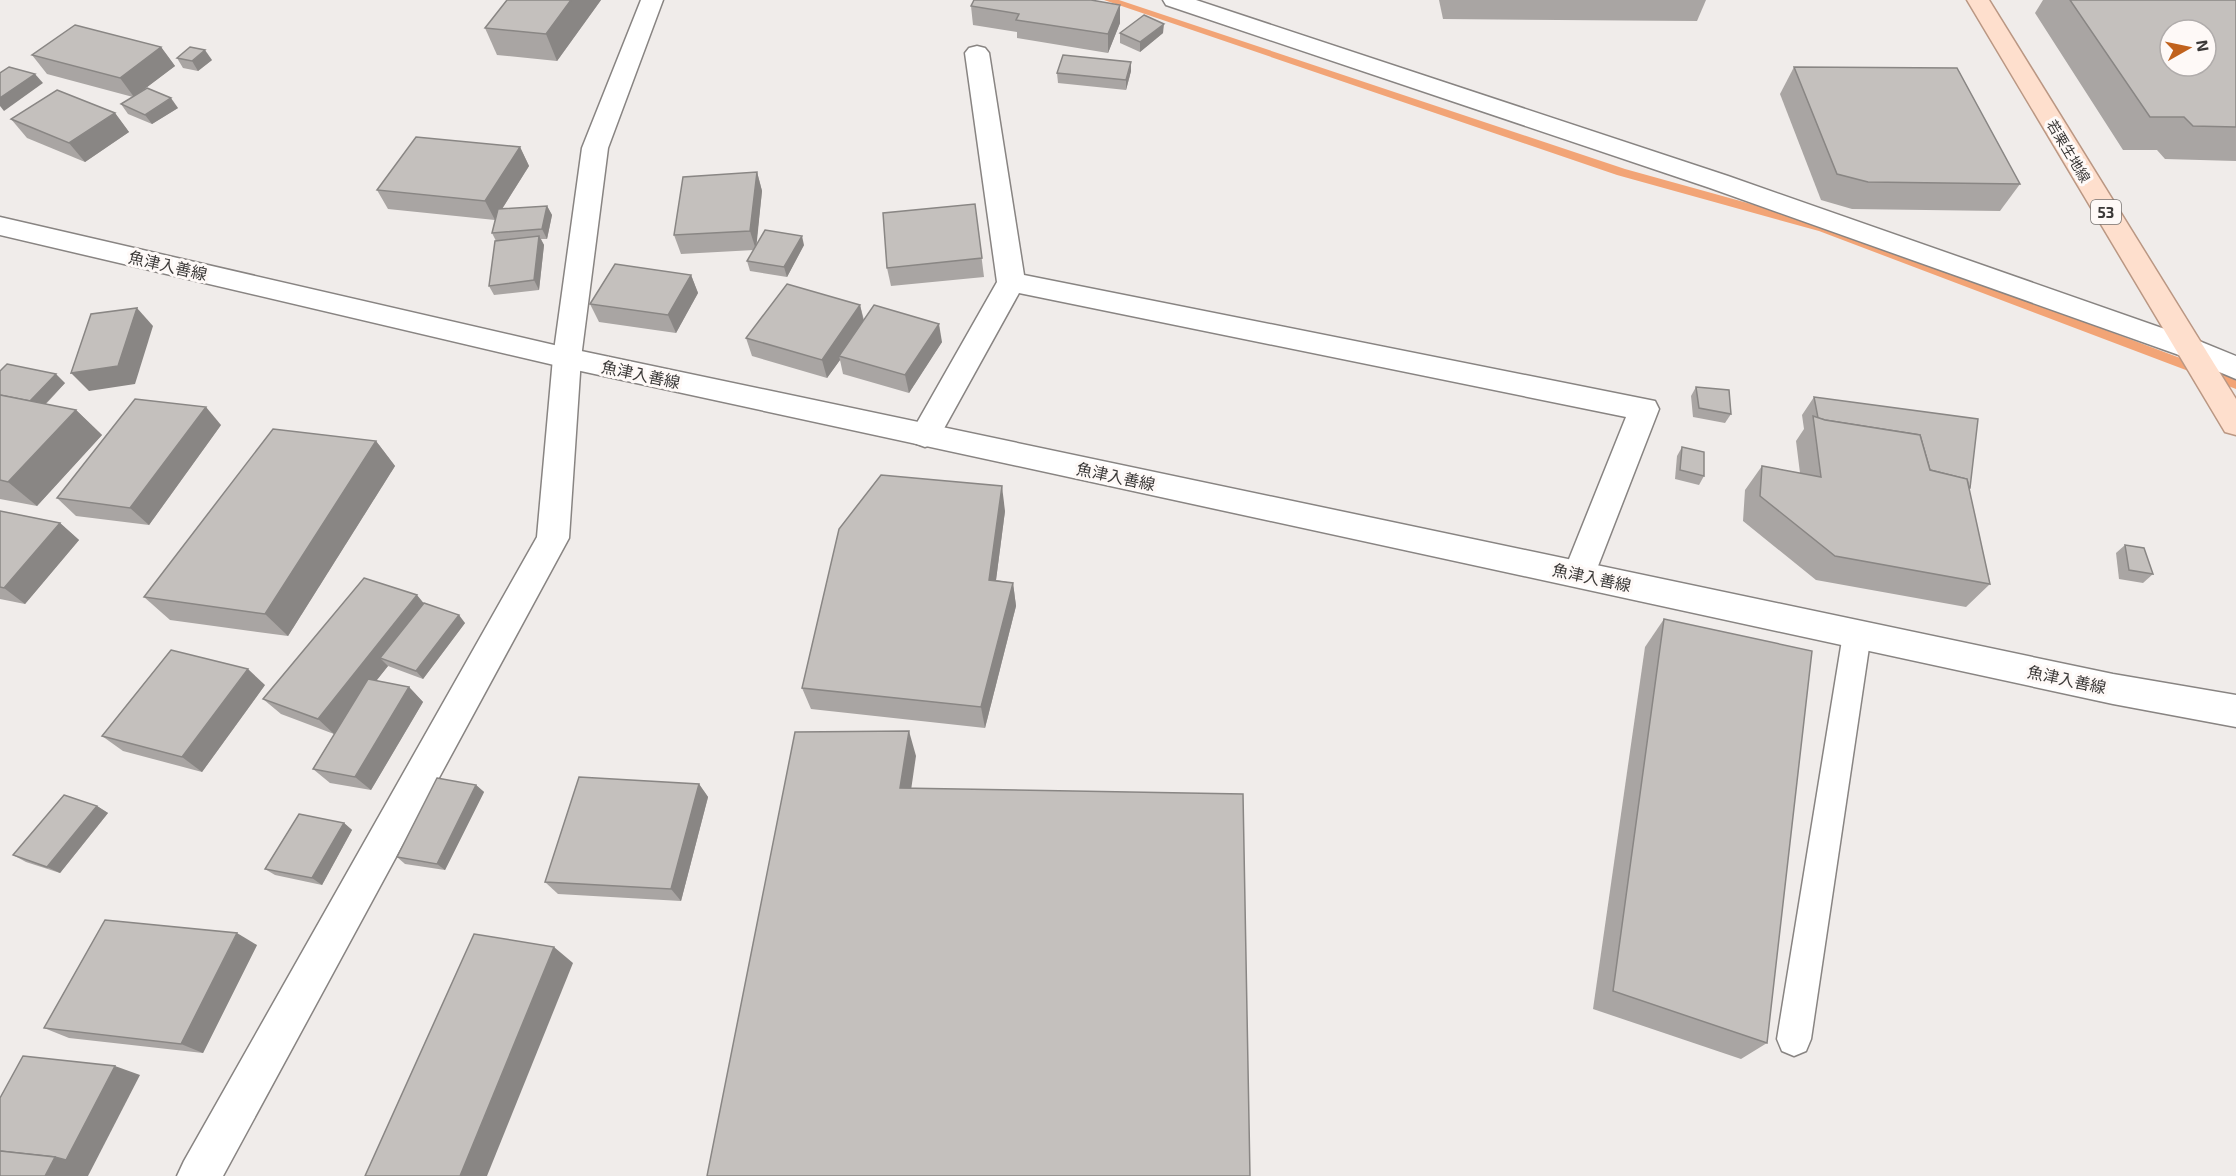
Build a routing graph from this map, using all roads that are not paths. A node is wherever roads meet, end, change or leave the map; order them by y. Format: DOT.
graph roads {
  1 [pos="652,0"];
  2 [pos="1174,0"];
  3 [pos="1978,0"];
  4 [pos="977,53"];
  5 [pos="0,226"];
  6 [pos="1011,282"];
  7 [pos="2189,348"];
  8 [pos="567,358"];
  9 [pos="2236,368"];
  10 [pos="2236,424"];
  11 [pos="925,435"];
  12 [pos="1579,574"];
  13 [pos="1857,634"];
  14 [pos="2236,711"];
  15 [pos="1794,1039"];
  16 [pos="198,1176"];
  1 -- 8 [label="street"];
  2 -- 7 [label="street"];
  3 -- 7 [label="main road, 若栗生地線 / 53"];
  4 -- 6 [label="street"];
  5 -- 8 [label="street, 魚津入善線"];
  6 -- 11 [label="street"];
  6 -- 12 [label="street"];
  7 -- 9 [label="street"];
  7 -- 10 [label="main road, 若栗生地線 / 53"];
  8 -- 11 [label="street, 魚津入善線"];
  8 -- 16 [label="street"];
  11 -- 12 [label="street, 魚津入善線"];
  12 -- 13 [label="street, 魚津入善線"];
  13 -- 14 [label="street, 魚津入善線"];
  13 -- 15 [label="lane"];
}
